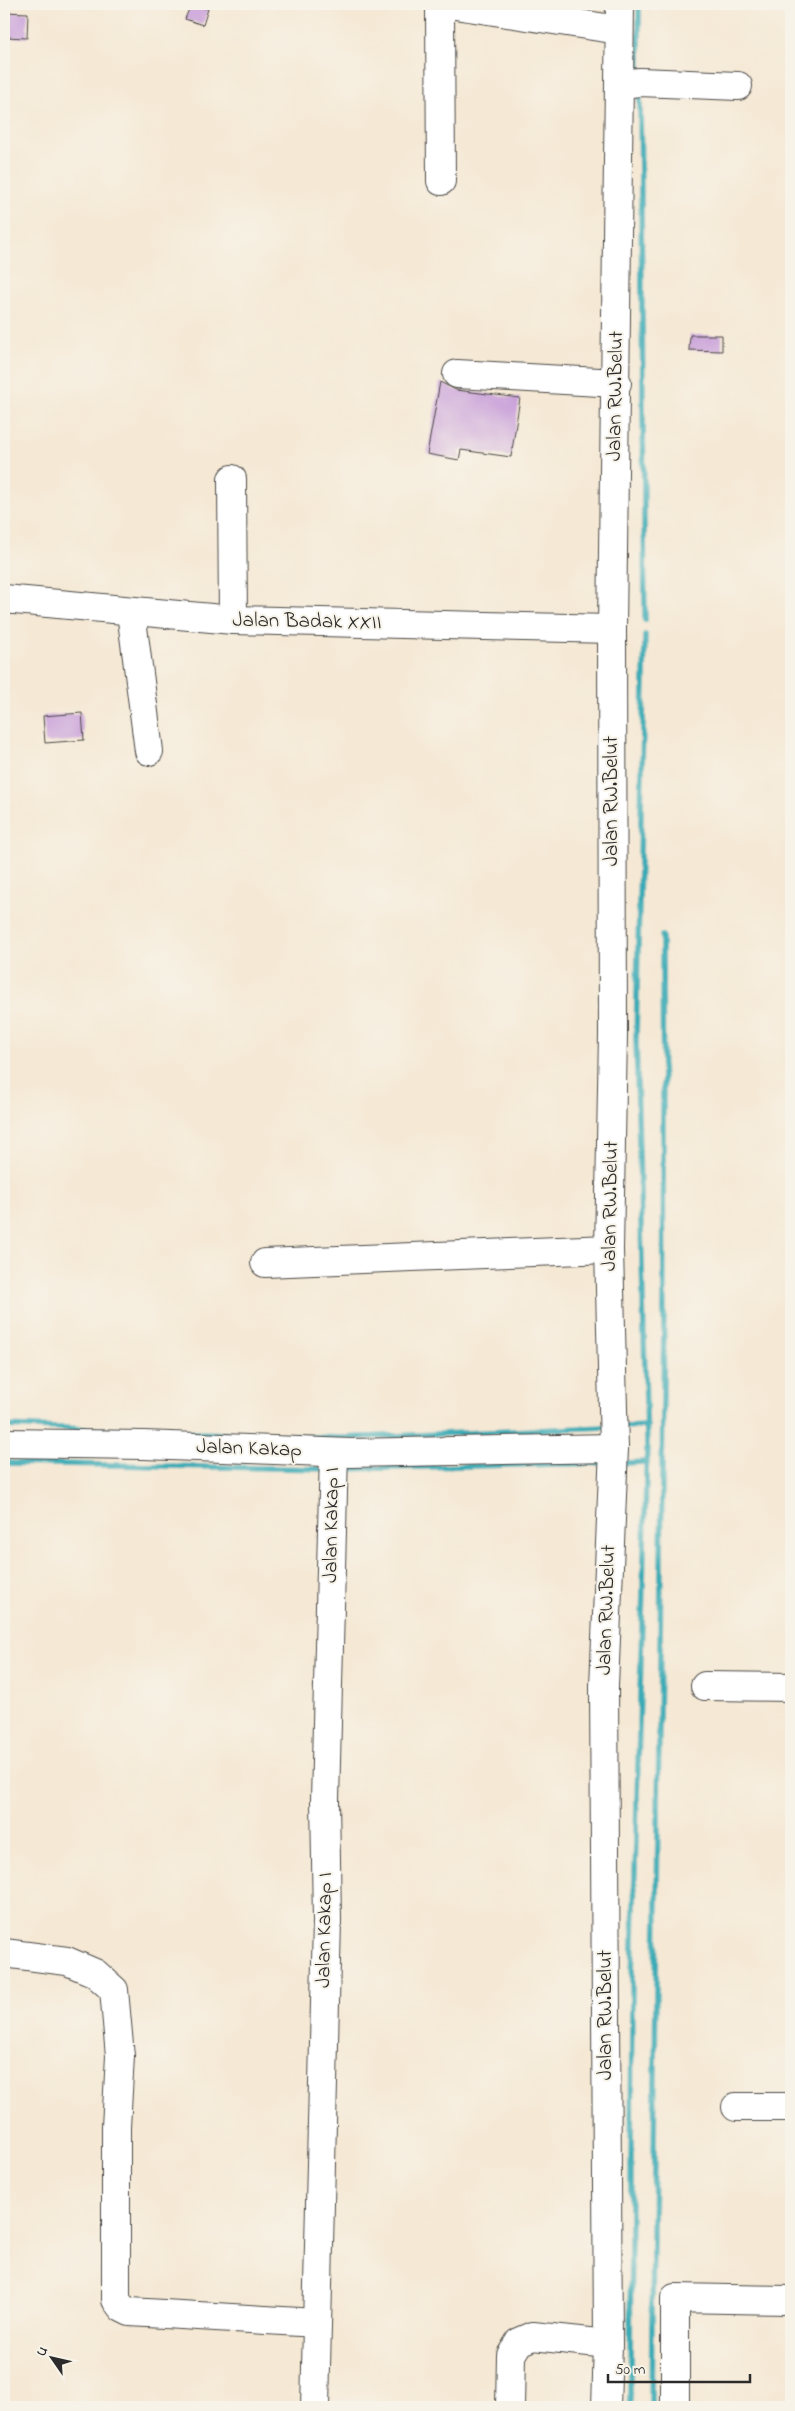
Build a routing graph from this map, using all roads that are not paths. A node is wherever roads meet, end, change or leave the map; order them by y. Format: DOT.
graph roads {
  1 [pos="448,4"];
  2 [pos="620,17"];
  3 [pos="620,84"];
  4 [pos="738,86"];
  5 [pos="441,181"];
  6 [pos="458,374"];
  7 [pos="616,383"];
  8 [pos="232,479"];
  9 [pos="4,599"];
  10 [pos="132,612"];
  11 [pos="233,620"];
  12 [pos="612,629"];
  13 [pos="149,752"];
  14 [pos="609,1249"];
  15 [pos="265,1263"];
  16 [pos="4,1443"];
  17 [pos="614,1448"];
  18 [pos="334,1453"];
  19 [pos="705,1686"];
  20 [pos="791,1687"];
  21 [pos="4,1953"];
  22 [pos="736,2107"];
  23 [pos="791,2107"];
  24 [pos="791,2300"];
  25 [pos="317,2322"];
  26 [pos="608,2344"];
  27 [pos="315,2407"];
  28 [pos="510,2407"];
  29 [pos="606,2407"];
  30 [pos="676,2407"];
  1 -- 2 [label="street"];
  1 -- 5 [label="street"];
  2 -- 3 [label="street, Jalan RW.Belut"];
  3 -- 4 [label="street"];
  3 -- 7 [label="street, Jalan RW.Belut"];
  6 -- 7 [label="street"];
  7 -- 12 [label="street, Jalan RW.Belut"];
  8 -- 11 [label="street"];
  9 -- 10 [label="street, Jalan Badak XXII"];
  10 -- 11 [label="street, Jalan Badak XXII"];
  10 -- 13 [label="street"];
  11 -- 12 [label="street, Jalan Badak XXII"];
  12 -- 14 [label="street, Jalan RW.Belut"];
  14 -- 15 [label="street"];
  14 -- 17 [label="street, Jalan RW.Belut"];
  16 -- 18 [label="street, Jalan Kakap"];
  17 -- 18 [label="street, Jalan Kakap"];
  17 -- 26 [label="street, Jalan RW.Belut"];
  18 -- 25 [label="street, Jalan Kakap I"];
  19 -- 20 [label="street"];
  21 -- 25 [label="street"];
  22 -- 23 [label="street"];
  24 -- 30 [label="street"];
  25 -- 27 [label="street, Jalan Kakap I"];
  26 -- 28 [label="street"];
  26 -- 29 [label="street, Jalan RW.Belut"];
}
